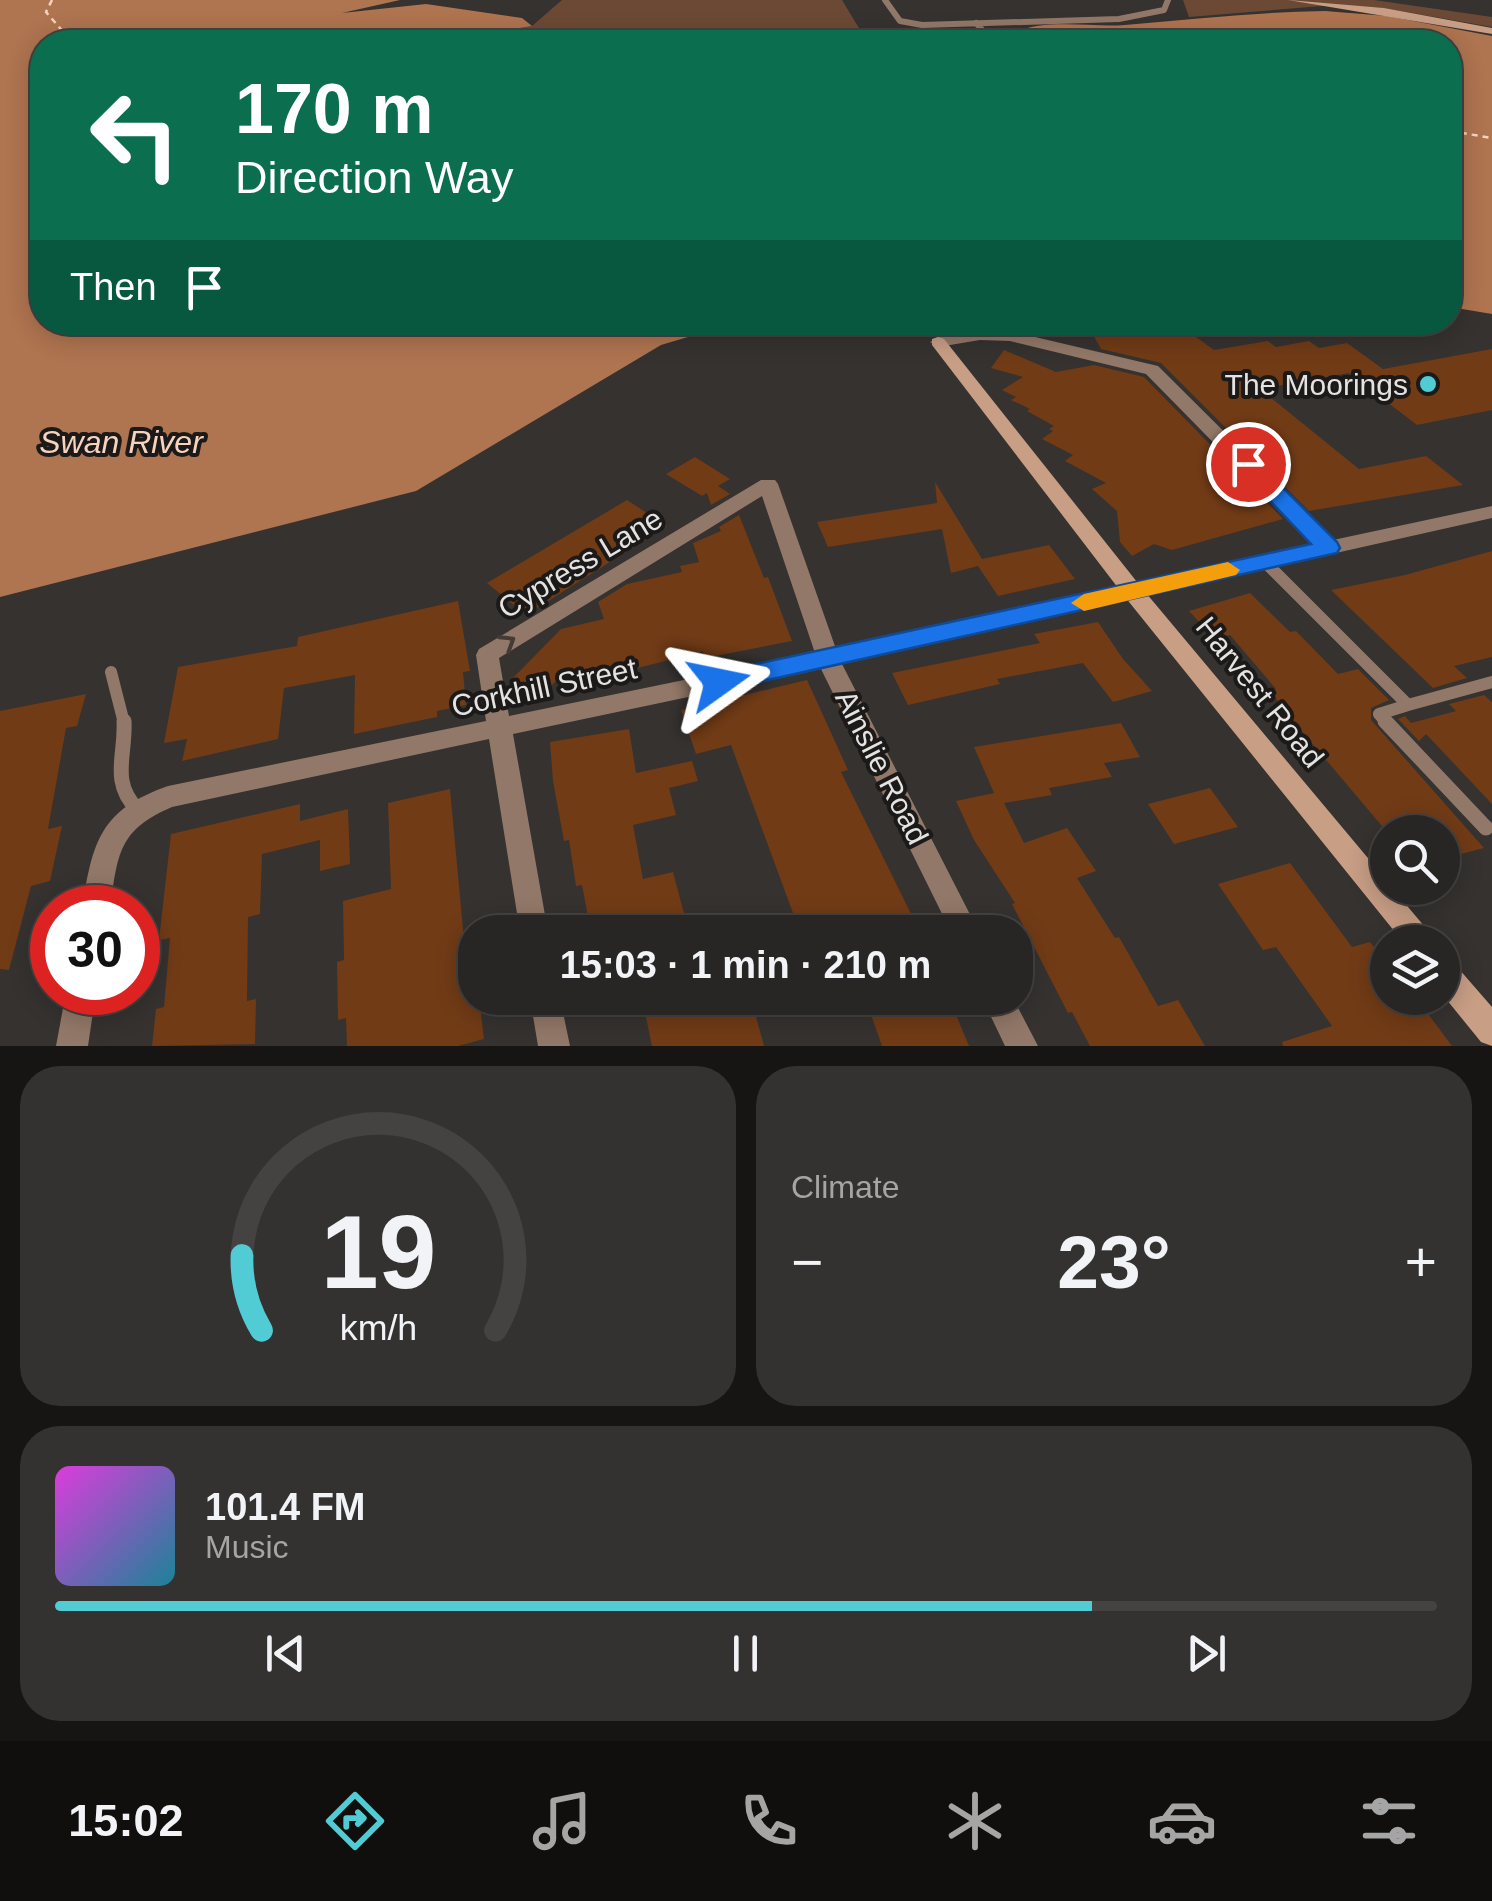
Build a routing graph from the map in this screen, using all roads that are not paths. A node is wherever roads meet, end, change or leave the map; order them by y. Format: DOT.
graph roads {
  1 [pos="1168,0"];
  2 [pos="1292,0"];
  3 [pos="1316,0"];
  4 [pos="886,2"];
  5 [pos="976,23"];
  6 [pos="982,30"];
  7 [pos="1492,30"];
  8 [pos="768,484"];
  9 [pos="1492,512"];
  10 [pos="1328,548"];
  11 [pos="1264,561"];
  12 [pos="1133,592"];
  13 [pos="828,659"];
  14 [pos="111,672"];
  15 [pos="1492,682"];
  16 [pos="1408,705"];
  17 [pos="499,727"];
  18 [pos="137,809"];
  19 [pos="1486,828"];
  20 [pos="100,885"];
  21 [pos="531,915"];
  22 [pos="956,915"];
  23 [pos="1406,925"];
  24 [pos="1460,992"];
  25 [pos="77,1015"];
  26 [pos="549,1015"];
  27 [pos="1006,1015"];
  28 [pos="1492,1031"];
  29 [pos="72,1046"];
  30 [pos="554,1046"];
  31 [pos="1022,1046"];
  1 -- 5 [label="lane"];
  2 -- 7 [label="street"];
  3 -- 7 [label="street"];
  4 -- 5 [label="lane"];
  5 -- 6 [label="lane"];
  8 -- 13 [label="street, Ainslie Road"];
  17 -- 8 [label="street, Cypress Lane, one-way"];
  9 -- 10 [label="street, Corkhill Street"];
  10 -- 11 [label="street, Corkhill Street"];
  10 -- 12 [label="street, Harvest Road"];
  11 -- 12 [label="street, Corkhill Street"];
  11 -- 16 [label="lane"];
  12 -- 13 [label="street, Corkhill Street"];
  12 -- 23 [label="street, Harvest Road"];
  13 -- 17 [label="street, Corkhill Street"];
  13 -- 22 [label="street, Ainslie Road"];
  14 -- 18 [label="lane"];
  15 -- 16 [label="lane"];
  16 -- 19 [label="lane"];
  17 -- 18 [label="street, Corkhill Street"];
  17 -- 21 [label="street"];
  18 -- 20 [label="street"];
  24 -- 28 [label="street"];
  25 -- 29 [label="street"];
  26 -- 30 [label="street"];
  27 -- 31 [label="street"];
}
